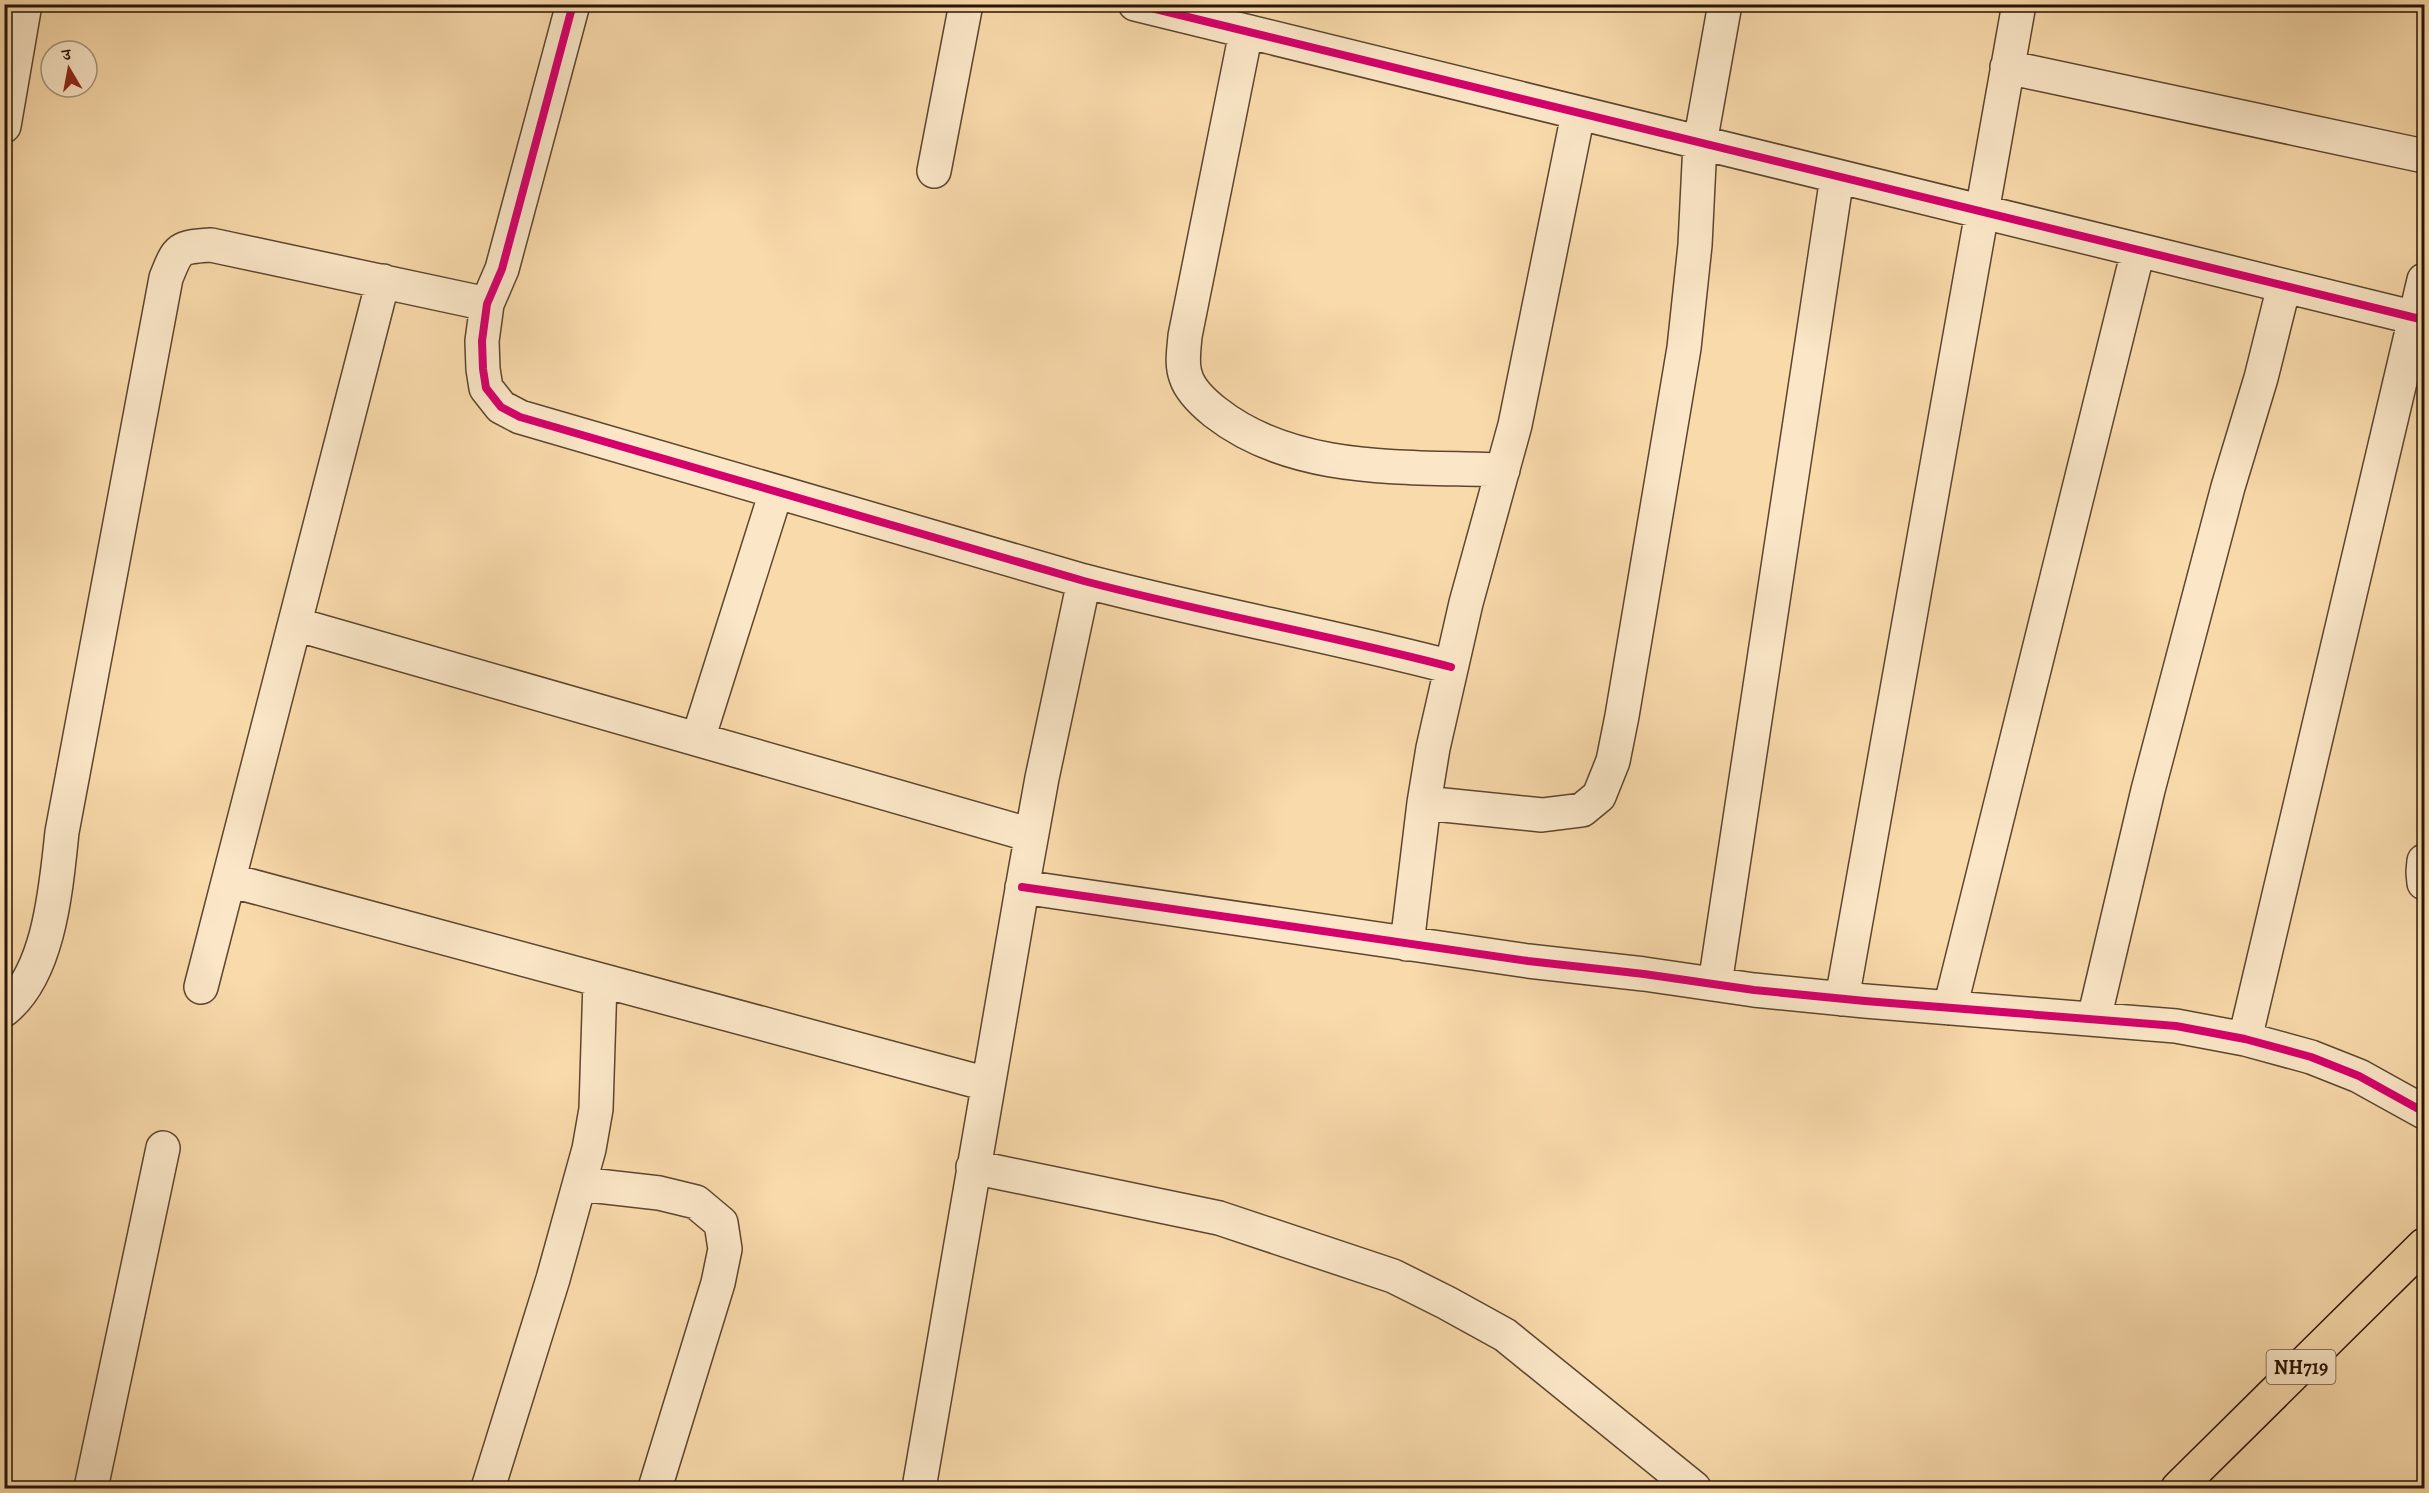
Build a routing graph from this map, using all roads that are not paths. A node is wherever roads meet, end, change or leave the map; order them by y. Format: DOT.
graph roads {
  1 [pos="25,4"];
  2 [pos="573,4"];
  3 [pos="966,4"];
  4 [pos="1135,4"];
  5 [pos="1725,4"];
  6 [pos="2019,4"];
  7 [pos="1246,32"];
  8 [pos="2007,67"];
  9 [pos="1578,114"];
  10 [pos="4,126"];
  11 [pos="1700,143"];
  12 [pos="2424,156"];
  13 [pos="934,171"];
  14 [pos="1837,177"];
  15 [pos="1982,212"];
  16 [pos="2138,251"];
  17 [pos="2424,280"];
  18 [pos="383,281"];
  19 [pos="2284,286"];
  20 [pos="487,304"];
  21 [pos="2419,319"];
  22 [pos="1503,470"];
  23 [pos="776,492"];
  24 [pos="1084,581"];
  25 [pos="295,624"];
  26 [pos="1451,667"];
  27 [pos="698,739"];
  28 [pos="1424,803"];
  29 [pos="1031,835"];
  30 [pos="2424,861"];
  31 [pos="229,880"];
  32 [pos="2424,884"];
  33 [pos="1022,887"];
  34 [pos="1407,944"];
  35 [pos="600,981"];
  36 [pos="1715,984"];
  37 [pos="201,987"];
  38 [pos="1842,999"];
  39 [pos="1950,1008"];
  40 [pos="4,1010"];
  41 [pos="2094,1019"];
  42 [pos="2245,1040"];
  43 [pos="987,1084"];
  44 [pos="2424,1112"];
  45 [pos="163,1148"];
  46 [pos="973,1167"];
  47 [pos="580,1184"];
  48 [pos="2424,1245"];
  49 [pos="91,1488"];
  50 [pos="488,1488"];
  51 [pos="656,1488"];
  52 [pos="919,1488"];
  53 [pos="1694,1488"];
  54 [pos="2178,1488"];
  1 -- 10 [label="street"];
  2 -- 20 [label="street"];
  3 -- 13 [label="street"];
  4 -- 7 [label="street"];
  5 -- 11 [label="street"];
  6 -- 8 [label="street"];
  7 -- 9 [label="street"];
  7 -- 22 [label="street"];
  8 -- 12 [label="street"];
  8 -- 15 [label="street"];
  9 -- 11 [label="street"];
  9 -- 22 [label="street"];
  11 -- 14 [label="street"];
  11 -- 28 [label="street"];
  14 -- 15 [label="street"];
  14 -- 36 [label="street"];
  15 -- 16 [label="street"];
  15 -- 38 [label="street"];
  16 -- 19 [label="street"];
  16 -- 39 [label="street"];
  17 -- 21 [label="street"];
  18 -- 20 [label="street"];
  18 -- 25 [label="street"];
  18 -- 40 [label="street"];
  19 -- 21 [label="street"];
  19 -- 41 [label="street"];
  20 -- 23 [label="street"];
  21 -- 42 [label="street"];
  22 -- 26 [label="street"];
  23 -- 24 [label="street"];
  23 -- 27 [label="street"];
  24 -- 26 [label="street"];
  24 -- 29 [label="street"];
  25 -- 27 [label="street"];
  25 -- 31 [label="street"];
  26 -- 28 [label="street"];
  27 -- 29 [label="street"];
  28 -- 34 [label="street"];
  29 -- 33 [label="street"];
  30 -- 32 [label="street"];
  31 -- 35 [label="street"];
  31 -- 37 [label="street"];
  33 -- 34 [label="street"];
  33 -- 43 [label="street"];
  34 -- 36 [label="street"];
  35 -- 43 [label="street"];
  35 -- 47 [label="street"];
  36 -- 38 [label="street"];
  38 -- 39 [label="street"];
  39 -- 41 [label="street"];
  41 -- 42 [label="street"];
  42 -- 44 [label="street"];
  43 -- 46 [label="street"];
  45 -- 49 [label="street"];
  46 -- 52 [label="street"];
  46 -- 53 [label="street"];
  47 -- 50 [label="street"];
  47 -- 51 [label="street"];
  48 -- 54 [label="highway, NH719"];
}
